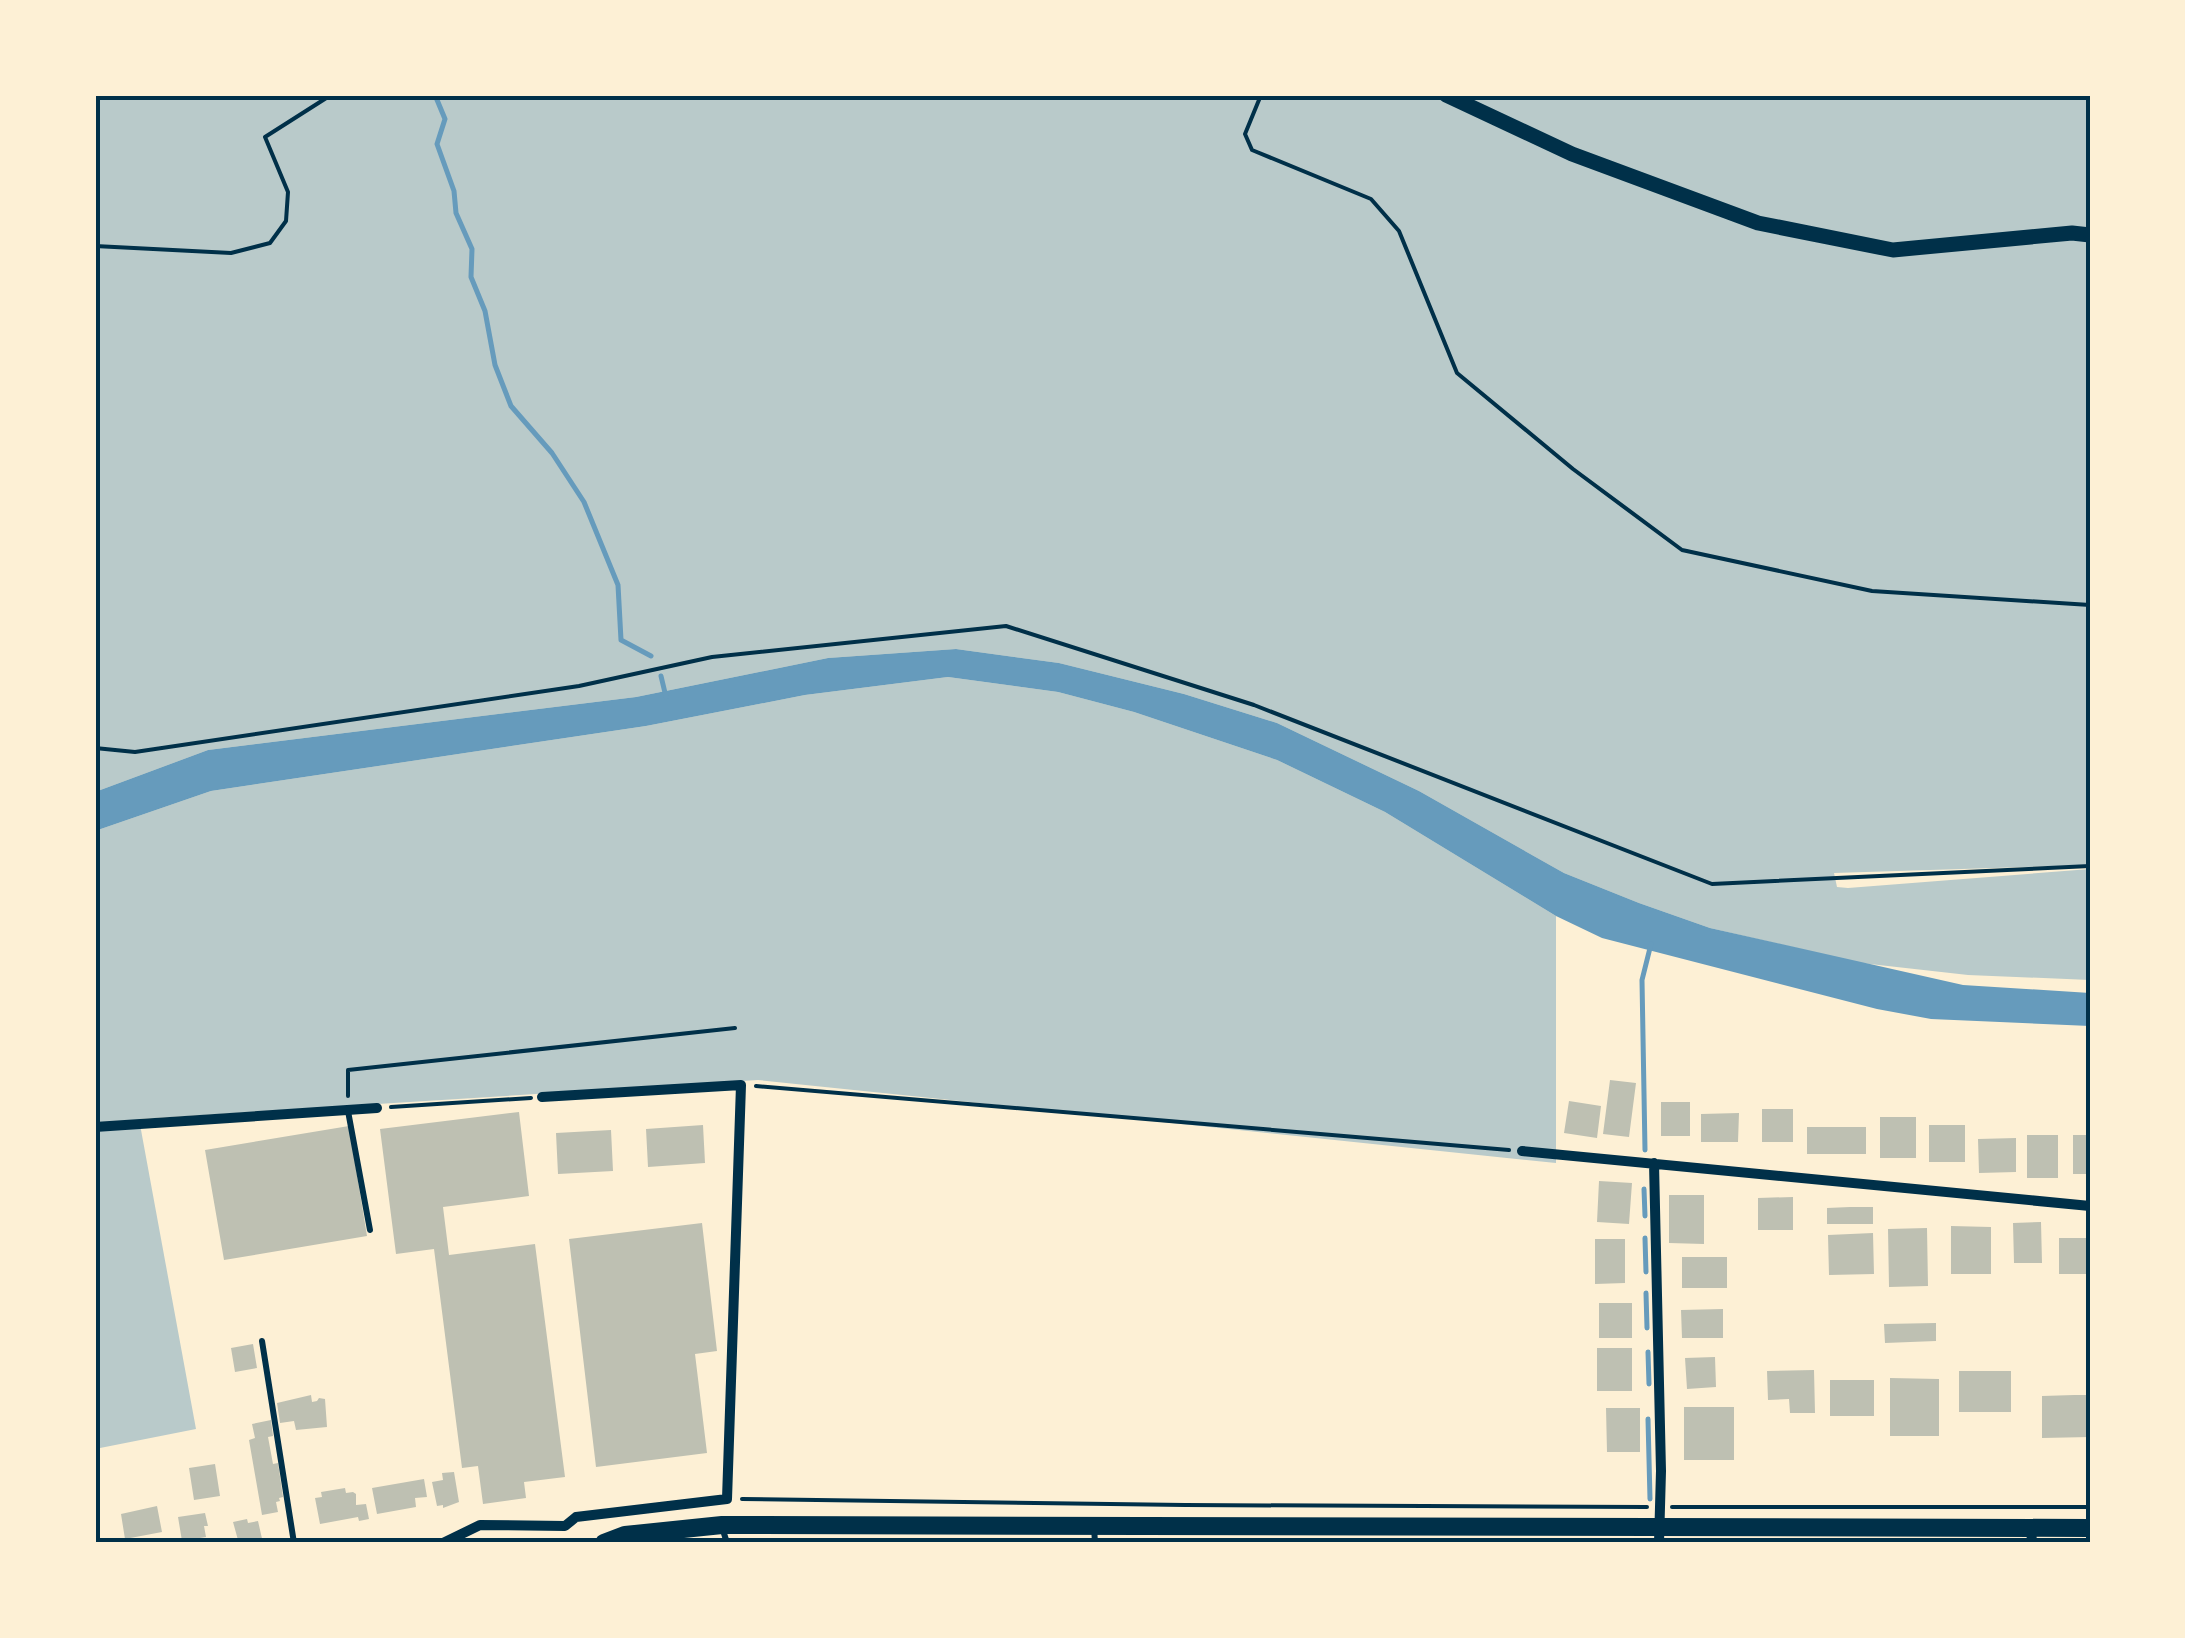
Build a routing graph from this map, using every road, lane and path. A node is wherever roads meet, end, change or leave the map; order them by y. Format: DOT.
graph roads {
  1 [pos="331,95"];
  2 [pos="1260,95"];
  3 [pos="1446,95"];
  4 [pos="2090,235"];
  5 [pos="95,246"];
  6 [pos="2090,605"];
  7 [pos="95,748"];
  8 [pos="2090,866"];
  9 [pos="735,1028"];
  10 [pos="741,1085"];
  11 [pos="542,1097"];
  12 [pos="376,1108"];
  13 [pos="348,1110"];
  14 [pos="95,1127"];
  15 [pos="1522,1151"];
  16 [pos="1654,1163"];
  17 [pos="2090,1206"];
  18 [pos="370,1230"];
  19 [pos="262,1341"];
  20 [pos="727,1499"];
  21 [pos="1660,1507"];
  22 [pos="2090,1507"];
  23 [pos="2090,1528"];
  24 [pos="724,1534"];
  25 [pos="1094,1534"];
  26 [pos="1659,1535"];
  27 [pos="2031,1536"];
  28 [pos="294,1543"];
  29 [pos="442,1543"];
  30 [pos="604,1543"];
  1 -- 5 [label="path"];
  2 -- 6 [label="path"];
  3 -- 4 [label="street"];
  7 -- 8 [label="path"];
  9 -- 13 [label="path"];
  10 -- 11 [label="street"];
  10 -- 15 [label="path"];
  10 -- 20 [label="street"];
  11 -- 12 [label="path"];
  12 -- 13 [label="street"];
  13 -- 14 [label="street"];
  13 -- 18 [label="lane"];
  15 -- 16 [label="street"];
  16 -- 17 [label="street"];
  16 -- 21 [label="street"];
  19 -- 28 [label="lane"];
  20 -- 21 [label="path"];
  20 -- 29 [label="street"];
  21 -- 22 [label="path"];
  21 -- 26 [label="street"];
  23 -- 27 [label="main road"];
  24 -- 25 [label="main road"];
  24 -- 30 [label="main road"];
  25 -- 26 [label="main road"];
  26 -- 27 [label="main road"];
}
